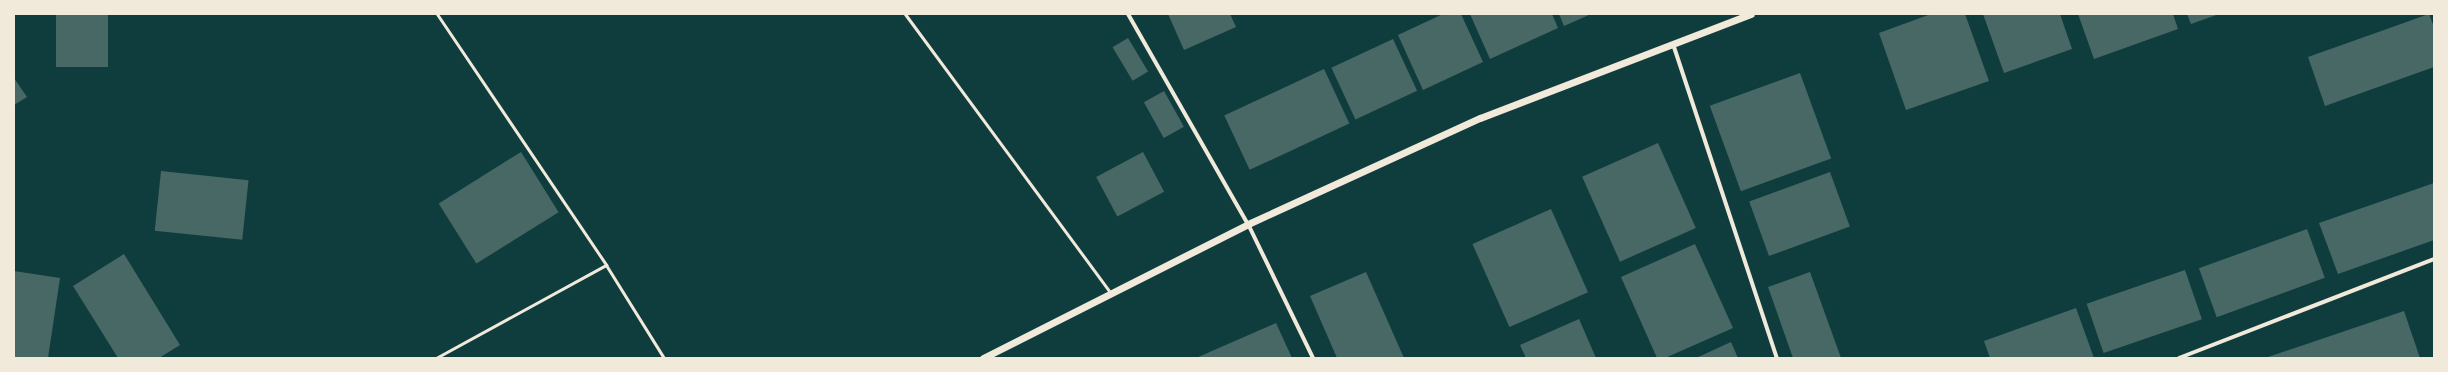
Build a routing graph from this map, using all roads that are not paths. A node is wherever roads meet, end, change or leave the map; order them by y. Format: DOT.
graph roads {
  1 [pos="436,14"];
  2 [pos="905,14"];
  3 [pos="1128,14"];
  4 [pos="1751,14"];
  5 [pos="1673,44"];
  6 [pos="1248,224"];
  7 [pos="2434,259"];
  8 [pos="606,265"];
  9 [pos="1112,293"];
  10 [pos="436,358"];
  11 [pos="664,358"];
  12 [pos="983,358"];
  13 [pos="1313,358"];
  14 [pos="1777,358"];
  15 [pos="2179,358"];
  1 -- 8 [label="lane"];
  2 -- 9 [label="lane"];
  3 -- 6 [label="street"];
  4 -- 5 [label="street"];
  5 -- 6 [label="street"];
  5 -- 14 [label="street"];
  6 -- 9 [label="street"];
  6 -- 13 [label="street"];
  7 -- 15 [label="street"];
  8 -- 10 [label="lane"];
  8 -- 11 [label="lane"];
  9 -- 12 [label="street"];
}
